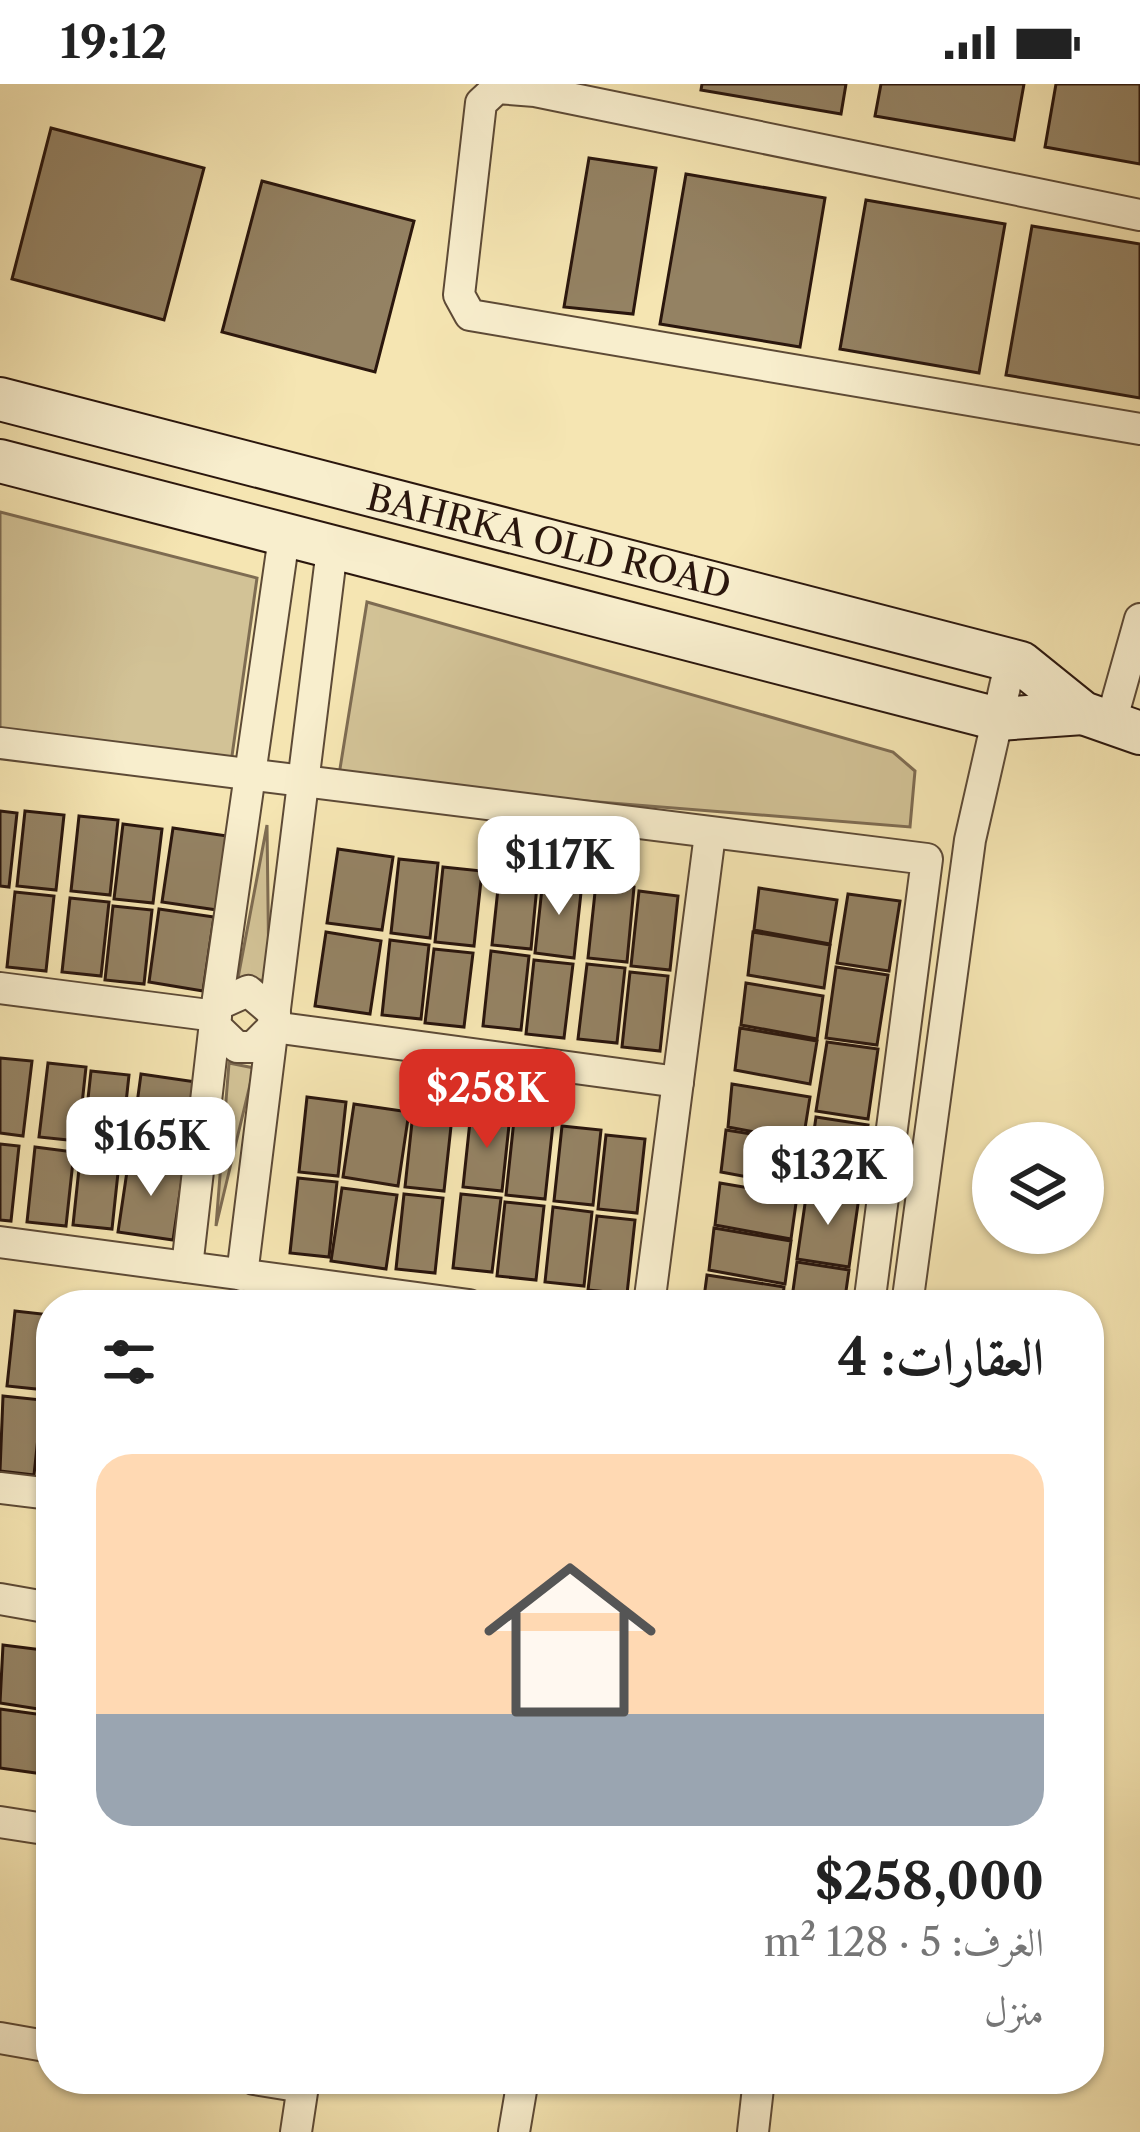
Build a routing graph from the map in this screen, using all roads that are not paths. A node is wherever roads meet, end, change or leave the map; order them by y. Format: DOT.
graph roads {
  1 [pos="1140,214"];
  2 [pos="0,399"];
  3 [pos="1140,429"];
  4 [pos="0,461"];
  5 [pos="284,537"];
  6 [pos="332,550"];
  7 [pos="1140,619"];
  8 [pos="1010,660"];
  9 [pos="998,719"];
  10 [pos="1111,722"];
  11 [pos="0,743"];
  12 [pos="253,774"];
  13 [pos="300,779"];
  14 [pos="710,834"];
  15 [pos="0,988"];
  16 [pos="216,1016"];
  17 [pos="274,1021"];
  18 [pos="678,1082"];
  19 [pos="0,1242"];
  20 [pos="188,1267"];
  21 [pos="242,1275"];
  22 [pos="356,1290"];
  23 [pos="651,1290"];
  24 [pos="871,1290"];
  25 [pos="909,1290"];
  26 [pos="0,1488"];
  27 [pos="36,1493"];
  28 [pos="0,1599"];
  29 [pos="36,1605"];
  30 [pos="0,1822"];
  31 [pos="36,1828"];
  32 [pos="0,2038"];
  33 [pos="36,2044"];
  34 [pos="302,2094"];
  35 [pos="520,2094"];
  36 [pos="757,2094"];
  37 [pos="296,2132"];
  38 [pos="514,2132"];
  39 [pos="753,2132"];
  1 -- 3 [label="street"];
  2 -- 8 [label="street, BAHRKA OLD ROAD"];
  4 -- 5 [label="street, BAHRKA OLD ROAD"];
  5 -- 6 [label="street, BAHRKA OLD ROAD"];
  5 -- 12 [label="street"];
  6 -- 9 [label="street, BAHRKA OLD ROAD"];
  6 -- 13 [label="street"];
  7 -- 10 [label="street"];
  8 -- 9 [label="street"];
  8 -- 10 [label="street, BAHRKA OLD ROAD"];
  9 -- 10 [label="street, BAHRKA OLD ROAD"];
  9 -- 25 [label="street"];
  11 -- 12 [label="street"];
  12 -- 13 [label="street"];
  12 -- 16 [label="street"];
  13 -- 14 [label="street"];
  13 -- 17 [label="street"];
  14 -- 18 [label="street"];
  14 -- 24 [label="street"];
  15 -- 16 [label="street"];
  16 -- 17 [label="street"];
  16 -- 17 [label="street"];
  16 -- 20 [label="street"];
  17 -- 18 [label="street"];
  17 -- 21 [label="street"];
  18 -- 23 [label="street"];
  19 -- 20 [label="street"];
  20 -- 21 [label="street"];
  21 -- 22 [label="street"];
  26 -- 27 [label="street"];
  28 -- 29 [label="street"];
  30 -- 31 [label="street"];
  32 -- 33 [label="street"];
  34 -- 37 [label="street"];
  35 -- 38 [label="street"];
  36 -- 39 [label="street"];
}
